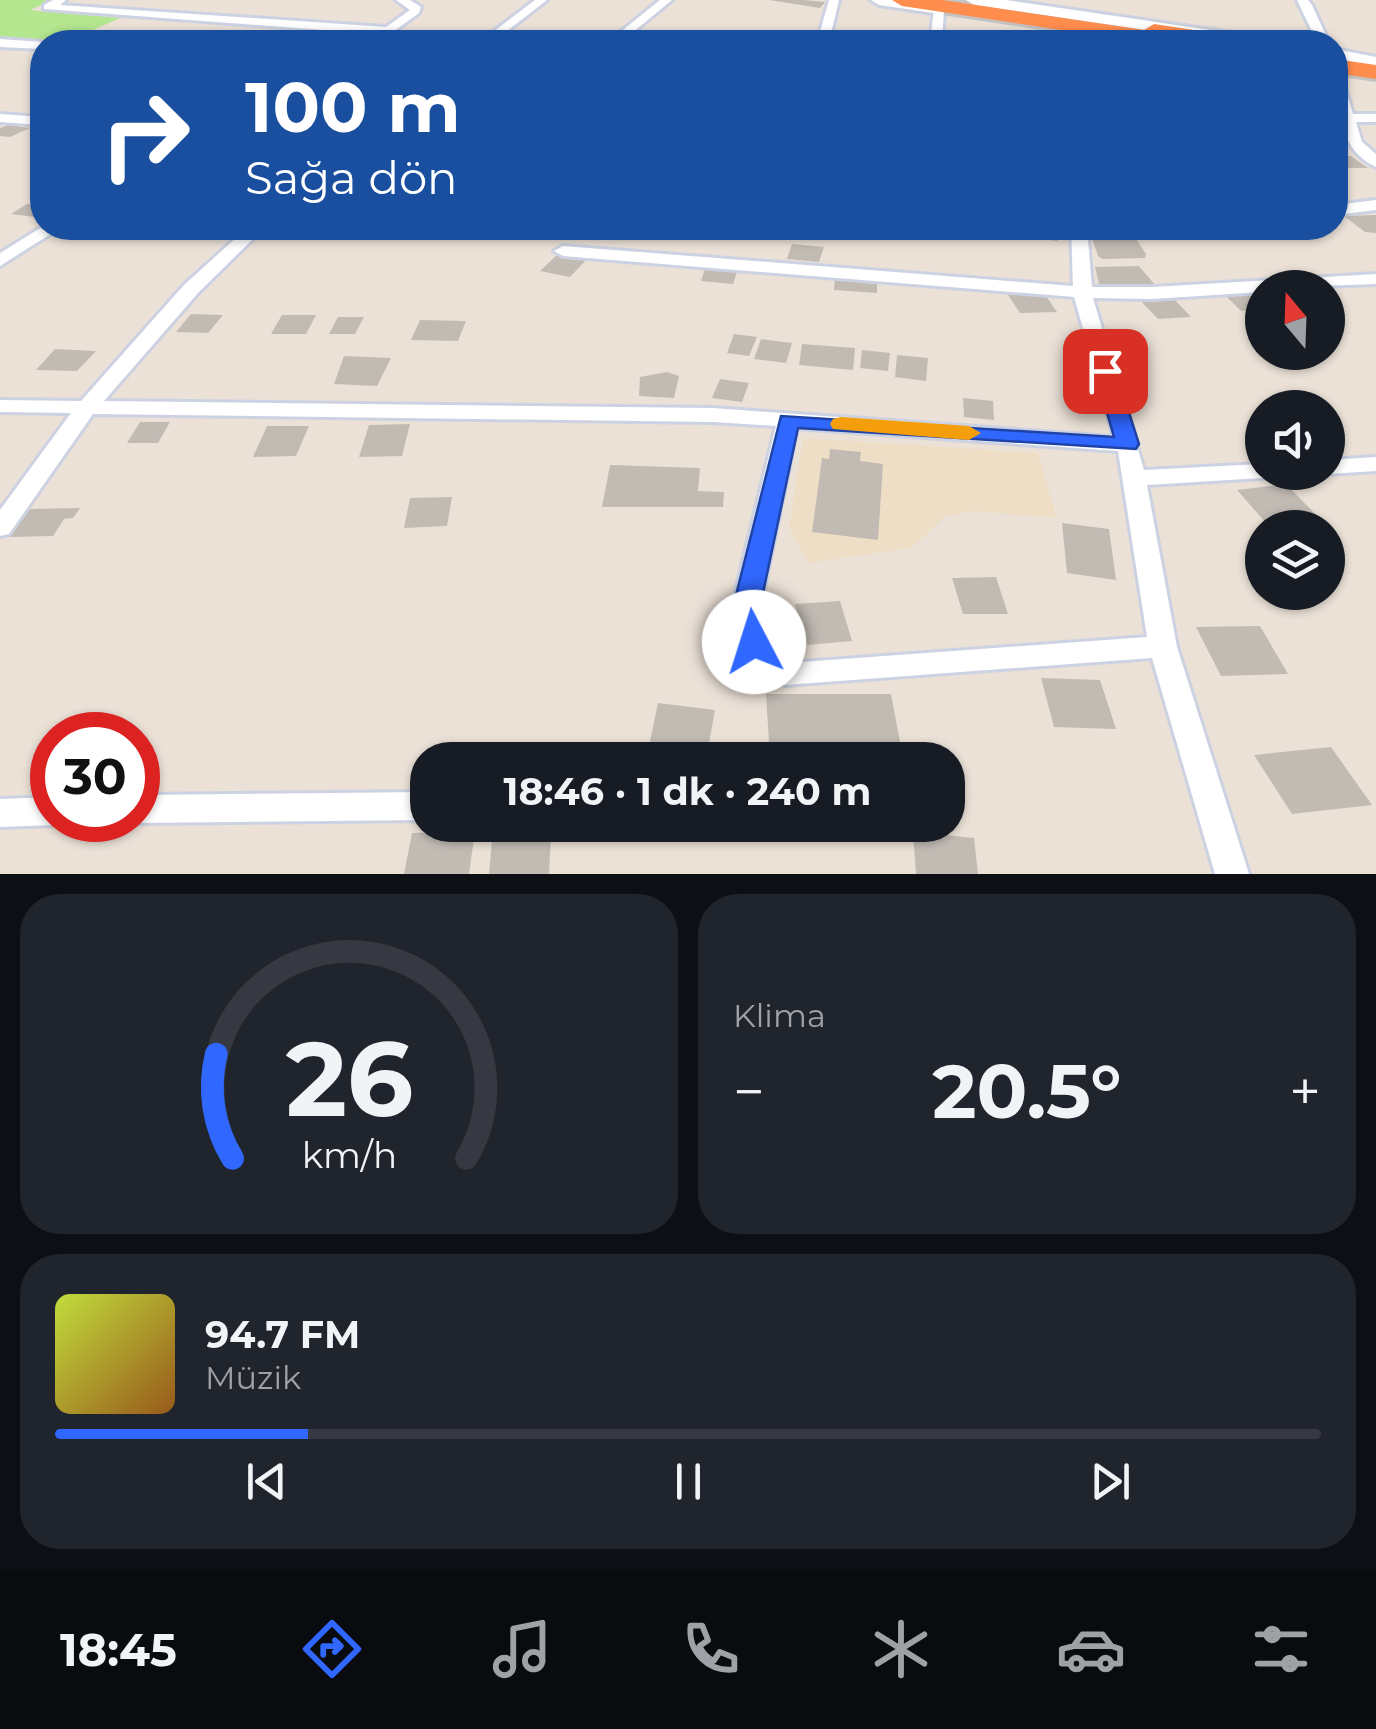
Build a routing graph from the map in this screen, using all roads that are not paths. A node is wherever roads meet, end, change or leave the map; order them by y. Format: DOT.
graph roads {
  1 [pos="61,0"];
  2 [pos="401,0"];
  3 [pos="542,0"];
  4 [pos="667,0"];
  5 [pos="834,0"];
  6 [pos="879,0"];
  7 [pos="902,0"];
  8 [pos="974,0"];
  9 [pos="1302,0"];
  10 [pos="944,5"];
  11 [pos="1060,10"];
  12 [pos="374,30"];
  13 [pos="389,30"];
  14 [pos="502,30"];
  15 [pos="629,30"];
  16 [pos="826,30"];
  17 [pos="939,30"];
  18 [pos="1087,30"];
  19 [pos="1101,30"];
  20 [pos="1164,30"];
  21 [pos="1184,30"];
  22 [pos="1318,30"];
  23 [pos="0,43"];
  24 [pos="30,45"];
  25 [pos="1348,66"];
  26 [pos="1376,69"];
  27 [pos="0,118"];
  28 [pos="1376,118"];
  29 [pos="1348,119"];
  30 [pos="30,120"];
  31 [pos="1351,126"];
  32 [pos="1348,127"];
  33 [pos="1376,162"];
  34 [pos="1376,205"];
  35 [pos="1348,208"];
  36 [pos="33,240"];
  37 [pos="243,240"];
  38 [pos="1080,240"];
  39 [pos="563,251"];
  40 [pos="0,261"];
  41 [pos="1376,279"];
  42 [pos="1082,292"];
  43 [pos="0,406"];
  44 [pos="87,407"];
  45 [pos="788,420"];
  46 [pos="1128,444"];
  47 [pos="1376,464"];
  48 [pos="1345,466"];
  49 [pos="1245,472"];
  50 [pos="1132,478"];
  51 [pos="0,528"];
  52 [pos="1163,647"];
  53 [pos="410,806"];
  54 [pos="160,809"];
  55 [pos="30,812"];
  56 [pos="0,813"];
  57 [pos="1232,874"];
  1 -- 12 [label="street"];
  2 -- 13 [label="street"];
  3 -- 14 [label="street"];
  4 -- 15 [label="street"];
  5 -- 16 [label="street"];
  6 -- 10 [label="street"];
  7 -- 19 [label="highway"];
  8 -- 11 [label="street"];
  9 -- 22 [label="street"];
  10 -- 11 [label="highway"];
  10 -- 17 [label="street"];
  10 -- 18 [label="street"];
  11 -- 20 [label="highway"];
  11 -- 21 [label="street"];
  23 -- 24 [label="street"];
  25 -- 26 [label="highway"];
  27 -- 30 [label="street"];
  28 -- 31 [label="street"];
  29 -- 31 [label="street"];
  31 -- 32 [label="street"];
  31 -- 33 [label="street"];
  34 -- 35 [label="street"];
  36 -- 40 [label="street"];
  37 -- 44 [label="street"];
  38 -- 42 [label="street"];
  39 -- 42 [label="street"];
  41 -- 42 [label="street"];
  42 -- 46 [label="street"];
  43 -- 44 [label="street"];
  44 -- 45 [label="street"];
  44 -- 51 [label="street"];
  45 -- 46 [label="street"];
  45 -- 52 [label="street"];
  46 -- 50 [label="street"];
  47 -- 48 [label="street"];
  49 -- 50 [label="street"];
  50 -- 52 [label="street"];
  52 -- 57 [label="street"];
  53 -- 54 [label="street"];
  55 -- 56 [label="street"];
}
